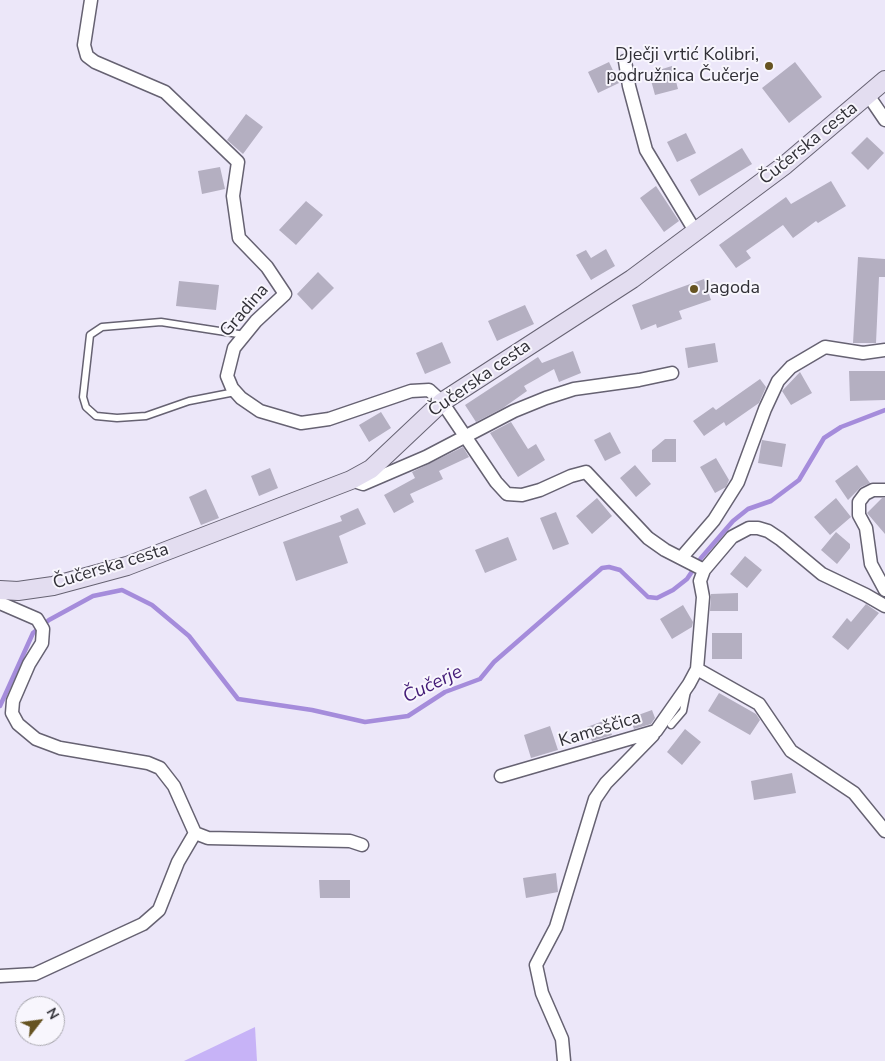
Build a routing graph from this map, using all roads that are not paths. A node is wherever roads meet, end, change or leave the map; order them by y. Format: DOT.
graph roads {
  1 [pos="91,0"];
  2 [pos="625,61"];
  3 [pos="885,80"];
  4 [pos="868,95"];
  5 [pos="885,120"];
  6 [pos="695,231"];
  7 [pos="245,335"];
  8 [pos="885,350"];
  9 [pos="672,373"];
  10 [pos="235,392"];
  11 [pos="442,402"];
  12 [pos="465,436"];
  13 [pos="351,480"];
  14 [pos="885,490"];
  15 [pos="694,565"];
  16 [pos="0,590"];
  17 [pos="885,590"];
  18 [pos="0,603"];
  19 [pos="885,606"];
  20 [pos="697,669"];
  21 [pos="687,687"];
  22 [pos="671,725"];
  23 [pos="656,731"];
  24 [pos="501,776"];
  25 [pos="885,831"];
  26 [pos="195,833"];
  27 [pos="362,844"];
  28 [pos="0,976"];
  29 [pos="564,1061"];
  1 -- 7 [label="street, Gradina"];
  2 -- 6 [label="street"];
  3 -- 4 [label="street, Čučerska cesta"];
  4 -- 5 [label="street"];
  4 -- 6 [label="street, Čučerska cesta"];
  6 -- 11 [label="street, Čučerska cesta"];
  7 -- 10 [label="street, Gradina"];
  7 -- 10 [label="lane"];
  8 -- 15 [label="street"];
  9 -- 12 [label="street"];
  10 -- 11 [label="street"];
  11 -- 12 [label="street"];
  11 -- 13 [label="street, Čučerska cesta"];
  12 -- 13 [label="street"];
  12 -- 15 [label="street"];
  13 -- 16 [label="street, Čučerska cesta"];
  14 -- 17 [label="street"];
  15 -- 19 [label="street"];
  15 -- 20 [label="street, Kameščica"];
  18 -- 26 [label="street"];
  20 -- 21 [label="street, Kameščica"];
  20 -- 25 [label="street"];
  21 -- 22 [label="lane"];
  21 -- 23 [label="street, Kameščica"];
  23 -- 24 [label="street, Kameščica"];
  23 -- 29 [label="street"];
  26 -- 27 [label="street"];
  26 -- 28 [label="street"];
}
